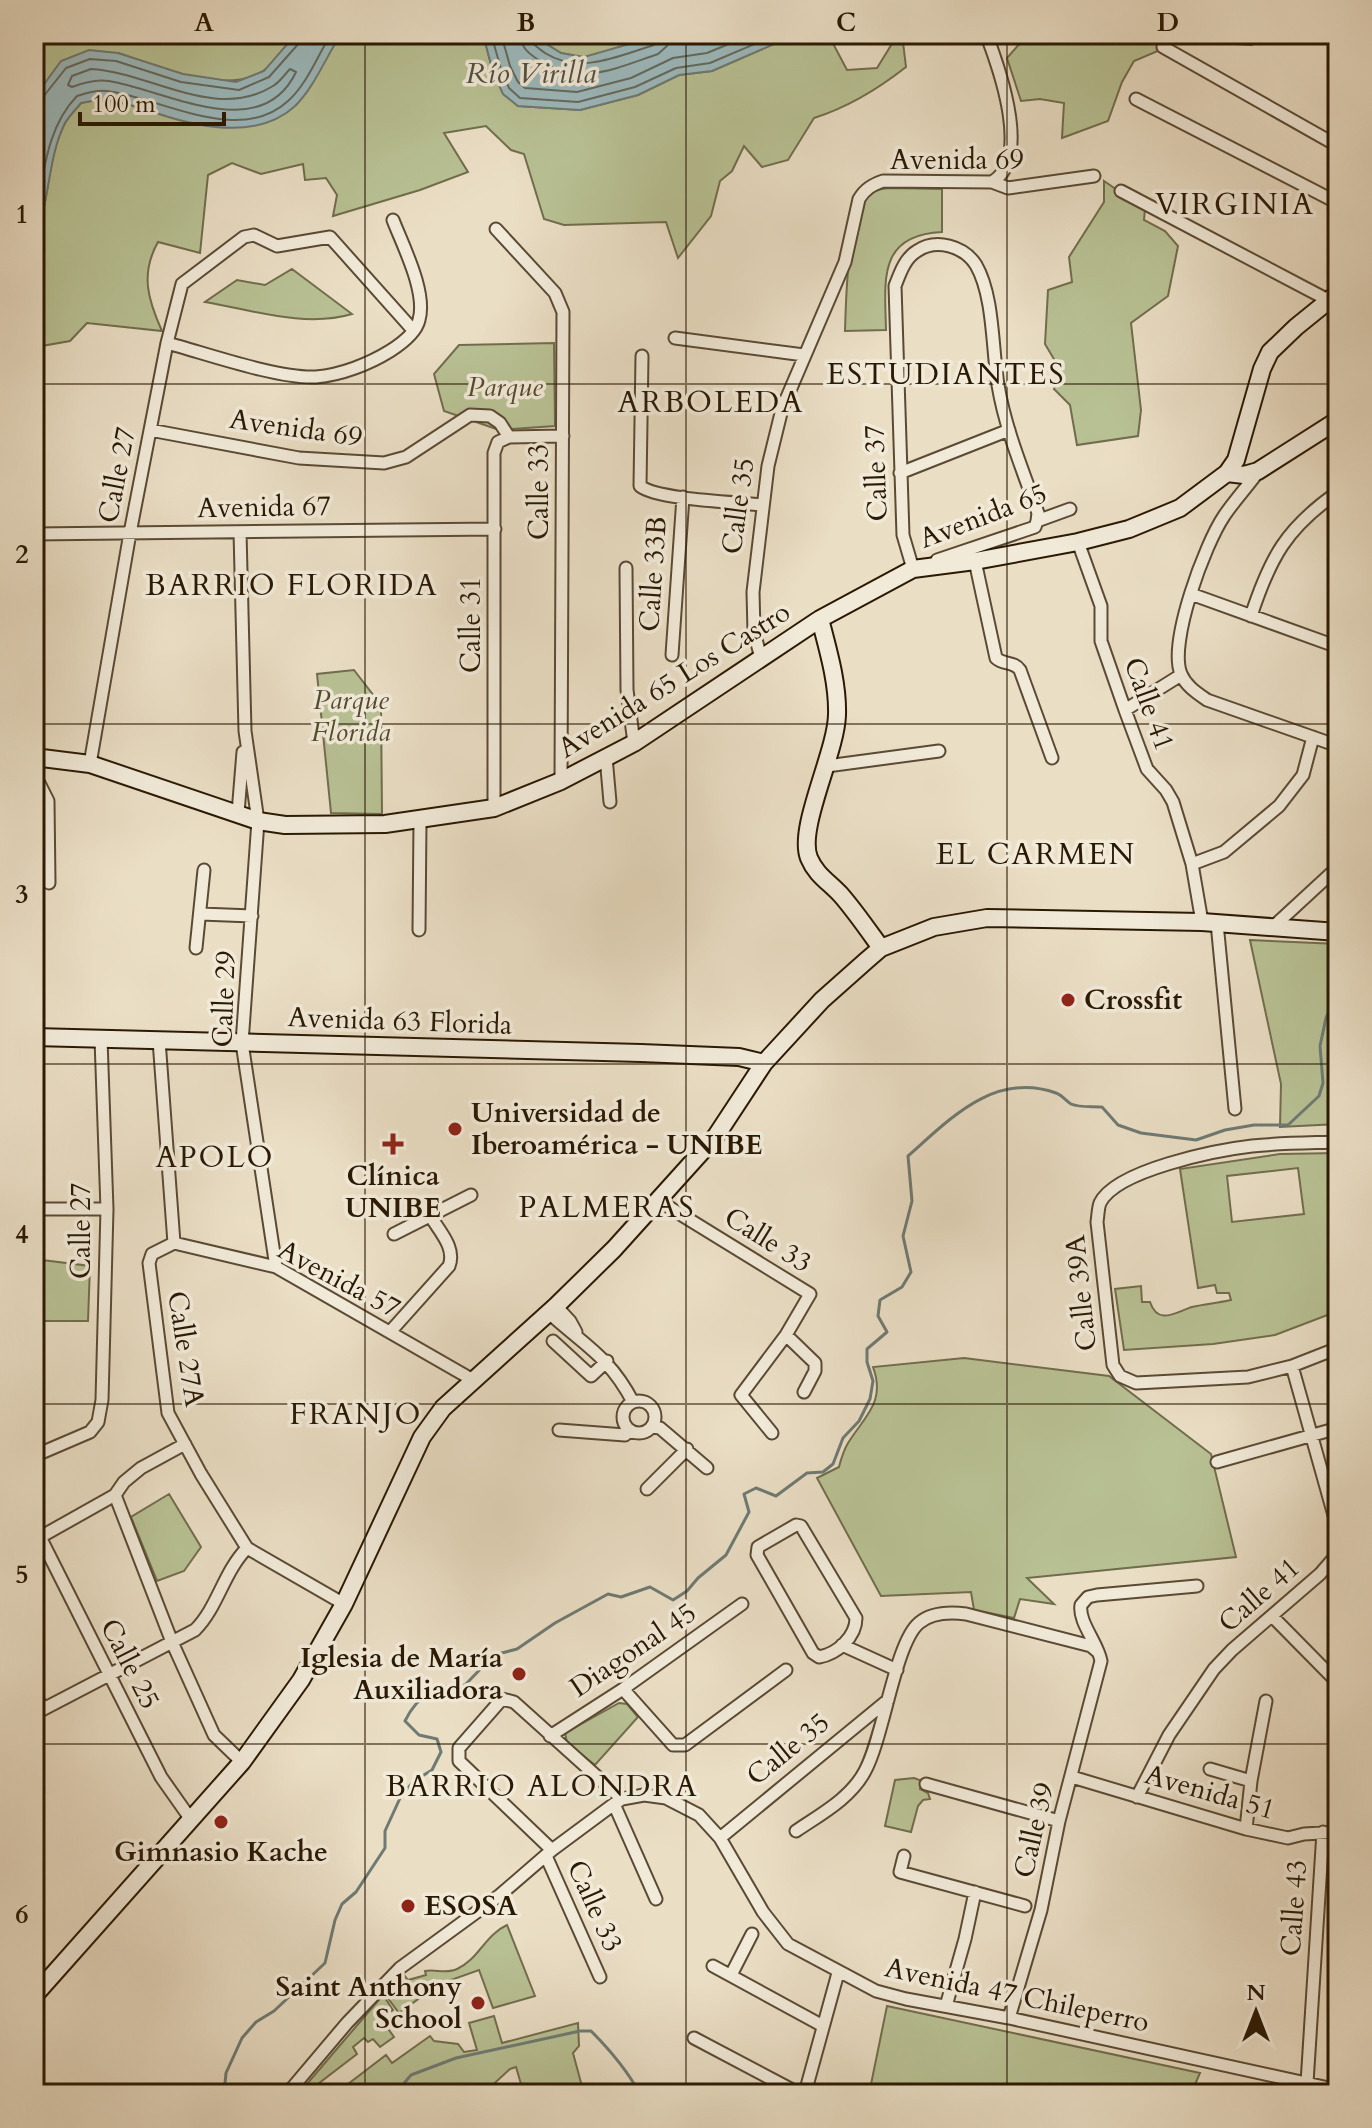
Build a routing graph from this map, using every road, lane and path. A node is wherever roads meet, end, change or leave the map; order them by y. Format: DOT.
graph roads {
  1 [pos="988,39"];
  2 [pos="1163,47"];
  3 [pos="1136,99"];
  4 [pos="1338,146"];
  5 [pos="1094,176"];
  6 [pos="992,182"];
  7 [pos="868,187"];
  8 [pos="1121,191"];
  9 [pos="1338,203"];
  10 [pos="393,220"];
  11 [pos="496,229"];
  12 [pos="1333,297"];
  13 [pos="413,330"];
  14 [pos="675,338"];
  15 [pos="167,343"];
  16 [pos="804,355"];
  17 [pos="642,356"];
  18 [pos="1338,420"];
  19 [pos="150,430"];
  20 [pos="1009,430"];
  21 [pos="563,436"];
  22 [pos="504,440"];
  23 [pos="1258,471"];
  24 [pos="900,473"];
  25 [pos="1227,473"];
  26 [pos="1338,492"];
  27 [pos="683,497"];
  28 [pos="763,505"];
  29 [pos="1233,505"];
  30 [pos="1070,509"];
  31 [pos="1037,521"];
  32 [pos="495,529"];
  33 [pos="240,532"];
  34 [pos="130,533"];
  35 [pos="34,534"];
  36 [pos="1078,542"];
  37 [pos="975,561"];
  38 [pos="626,568"];
  39 [pos="913,569"];
  40 [pos="1191,594"];
  41 [pos="1251,616"];
  42 [pos="820,619"];
  43 [pos="1338,647"];
  44 [pos="672,655"];
  45 [pos="761,658"];
  46 [pos="1181,675"];
  47 [pos="1125,710"];
  48 [pos="245,731"];
  49 [pos="1313,737"];
  50 [pos="634,743"];
  51 [pos="1338,746"];
  52 [pos="939,751"];
  53 [pos="34,757"];
  54 [pos="606,757"];
  55 [pos="1052,758"];
  56 [pos="90,764"];
  57 [pos="827,766"];
  58 [pos="34,773"];
  59 [pos="561,781"];
  60 [pos="610,802"];
  61 [pos="494,808"];
  62 [pos="238,813"];
  63 [pos="258,821"];
  64 [pos="420,821"];
  65 [pos="1192,864"];
  66 [pos="1338,867"];
  67 [pos="204,870"];
  68 [pos="49,883"];
  69 [pos="201,914"];
  70 [pos="252,916"];
  71 [pos="1209,923"];
  72 [pos="1273,927"];
  73 [pos="419,930"];
  74 [pos="1338,932"];
  75 [pos="196,948"];
  76 [pos="881,948"];
  77 [pos="34,1037"];
  78 [pos="101,1039"];
  79 [pos="159,1040"];
  80 [pos="242,1043"];
  81 [pos="739,1057"];
  82 [pos="764,1063"];
  83 [pos="749,1085"];
  84 [pos="1235,1109"];
  85 [pos="1338,1142"];
  86 [pos="471,1195"];
  87 [pos="659,1201"];
  88 [pos="34,1209"];
  89 [pos="107,1209"];
  90 [pos="431,1217"];
  91 [pos="394,1234"];
  92 [pos="174,1243"];
  93 [pos="276,1267"];
  94 [pos="552,1310"];
  95 [pos="390,1332"];
  96 [pos="786,1335"];
  97 [pos="553,1341"];
  98 [pos="1338,1348"];
  99 [pos="607,1361"];
  100 [pos="1292,1366"];
  101 [pos="473,1380"];
  102 [pos="804,1392"];
  103 [pos="633,1402"];
  104 [pos="652,1427"];
  105 [pos="1338,1428"];
  106 [pos="559,1430"];
  107 [pos="630,1430"];
  108 [pos="772,1433"];
  109 [pos="1310,1438"];
  110 [pos="185,1444"];
  111 [pos="687,1449"];
  112 [pos="34,1456"];
  113 [pos="1217,1462"];
  114 [pos="707,1468"];
  115 [pos="647,1489"];
  116 [pos="115,1495"];
  117 [pos="34,1525"];
  118 [pos="37,1539"];
  119 [pos="247,1548"];
  120 [pos="1197,1586"];
  121 [pos="344,1604"];
  122 [pos="742,1604"];
  123 [pos="1273,1617"];
  124 [pos="172,1642"];
  125 [pos="842,1645"];
  126 [pos="1098,1652"];
  127 [pos="786,1670"];
  128 [pos="897,1670"];
  129 [pos="107,1673"];
  130 [pos="1337,1680"];
  131 [pos="623,1689"];
  132 [pos="34,1696"];
  133 [pos="889,1700"];
  134 [pos="1266,1701"];
  135 [pos="39,1711"];
  136 [pos="550,1736"];
  137 [pos="242,1762"];
  138 [pos="1210,1769"];
  139 [pos="1072,1777"];
  140 [pos="1251,1781"];
  141 [pos="926,1784"];
  142 [pos="1137,1797"];
  143 [pos="618,1802"];
  144 [pos="192,1821"];
  145 [pos="1059,1821"];
  146 [pos="1246,1829"];
  147 [pos="796,1831"];
  148 [pos="1323,1832"];
  149 [pos="1338,1832"];
  150 [pos="720,1838"];
  151 [pos="549,1853"];
  152 [pos="904,1856"];
  153 [pos="975,1892"];
  154 [pos="656,1899"];
  155 [pos="1025,1906"];
  156 [pos="752,1934"];
  157 [pos="713,1966"];
  158 [pos="838,1973"];
  159 [pos="731,1975"];
  160 [pos="600,1977"];
  161 [pos="34,1996"];
  162 [pos="946,2006"];
  163 [pos="1009,2018"];
  164 [pos="823,2026"];
  165 [pos="694,2038"];
  166 [pos="1307,2083"];
  167 [pos="1334,2091"];
  168 [pos="287,2094"];
  169 [pos="801,2094"];
  1 -- 6 [label="street"];
  2 -- 4 [label="street"];
  3 -- 9 [label="street"];
  5 -- 6 [label="street, Avenida 69"];
  6 -- 7 [label="street, Avenida 69"];
  7 -- 16 [label="street, Calle 35"];
  8 -- 12 [label="street"];
  10 -- 13 [label="street"];
  11 -- 21 [label="street, Calle 33"];
  12 -- 25 [label="main road"];
  13 -- 15 [label="street"];
  13 -- 15 [label="street, Calle 27"];
  14 -- 16 [label="street"];
  15 -- 19 [label="street, Calle 27"];
  16 -- 28 [label="street, Calle 35"];
  17 -- 27 [label="street"];
  18 -- 23 [label="main road"];
  19 -- 22 [label="street, Avenida 69"];
  19 -- 34 [label="street, Calle 27"];
  20 -- 24 [label="street"];
  20 -- 24 [label="street, Calle 37"];
  20 -- 31 [label="street"];
  21 -- 22 [label="street"];
  21 -- 59 [label="street, Calle 33"];
  22 -- 32 [label="street, Calle 31"];
  23 -- 25 [label="main road"];
  23 -- 29 [label="street"];
  24 -- 39 [label="street, Calle 37"];
  25 -- 29 [label="street"];
  25 -- 36 [label="main road"];
  26 -- 41 [label="street"];
  27 -- 28 [label="street"];
  27 -- 44 [label="street, Calle 33B"];
  28 -- 45 [label="street, Calle 35"];
  29 -- 40 [label="street"];
  30 -- 31 [label="street, Avenida 65"];
  31 -- 39 [label="street, Avenida 65"];
  32 -- 33 [label="street, Avenida 67"];
  32 -- 61 [label="street, Calle 31"];
  33 -- 34 [label="street, Avenida 67"];
  33 -- 48 [label="street, Calle 29"];
  34 -- 35 [label="street, Avenida 67"];
  34 -- 56 [label="street, Calle 27"];
  36 -- 37 [label="main road"];
  36 -- 47 [label="street, Calle 41"];
  37 -- 39 [label="main road"];
  37 -- 55 [label="street"];
  38 -- 50 [label="street"];
  39 -- 42 [label="main road, Avenida 65 Los Castro"];
  40 -- 41 [label="street"];
  40 -- 46 [label="street"];
  41 -- 43 [label="street"];
  42 -- 45 [label="main road, Avenida 65 Los Castro"];
  42 -- 57 [label="main road"];
  45 -- 50 [label="main road, Avenida 65 Los Castro"];
  46 -- 47 [label="street"];
  46 -- 49 [label="street"];
  47 -- 65 [label="street, Calle 41"];
  48 -- 62 [label="street, Calle 29"];
  48 -- 63 [label="street, Calle 29"];
  49 -- 51 [label="street"];
  49 -- 65 [label="street"];
  50 -- 54 [label="main road, Avenida 65 Los Castro"];
  52 -- 57 [label="street"];
  53 -- 56 [label="main road, Avenida 65 Los Castro"];
  54 -- 59 [label="main road, Avenida 65 Los Castro"];
  54 -- 60 [label="street"];
  56 -- 62 [label="main road, Avenida 65 Los Castro"];
  57 -- 76 [label="main road"];
  58 -- 68 [label="street"];
  59 -- 61 [label="main road, Avenida 65 Los Castro"];
  61 -- 64 [label="main road, Avenida 65 Los Castro"];
  62 -- 63 [label="main road, Avenida 65 Los Castro"];
  63 -- 64 [label="main road, Avenida 65 Los Castro"];
  63 -- 70 [label="street, Calle 29"];
  64 -- 73 [label="street"];
  65 -- 71 [label="street, Calle 41"];
  66 -- 72 [label="street"];
  67 -- 69 [label="street"];
  69 -- 70 [label="street"];
  69 -- 75 [label="street"];
  70 -- 80 [label="street, Calle 29"];
  71 -- 72 [label="main road"];
  71 -- 76 [label="main road"];
  71 -- 84 [label="street, Calle 41"];
  72 -- 74 [label="main road"];
  76 -- 82 [label="main road"];
  77 -- 78 [label="main road, Avenida 63 Florida"];
  78 -- 79 [label="main road, Avenida 63 Florida"];
  78 -- 89 [label="street, Calle 27"];
  79 -- 80 [label="main road, Avenida 63 Florida"];
  79 -- 92 [label="street"];
  80 -- 81 [label="main road, Avenida 63 Florida"];
  80 -- 93 [label="street, Calle 29"];
  81 -- 82 [label="main road, Avenida 63 Florida"];
  81 -- 83 [label="main road"];
  82 -- 83 [label="main road"];
  83 -- 87 [label="main road"];
  85 -- 100 [label="street, Calle 39A"];
  86 -- 90 [label="street"];
  87 -- 94 [label="main road"];
  87 -- 96 [label="street, Calle 33"];
  88 -- 89 [label="street"];
  89 -- 112 [label="street, Calle 27"];
  90 -- 91 [label="street"];
  90 -- 95 [label="street"];
  92 -- 93 [label="street, Avenida 57"];
  92 -- 110 [label="street, Calle 27A"];
  93 -- 95 [label="street, Avenida 57"];
  94 -- 99 [label="street"];
  94 -- 101 [label="main road"];
  95 -- 101 [label="street, Avenida 57"];
  96 -- 102 [label="street"];
  96 -- 108 [label="street"];
  97 -- 99 [label="street"];
  98 -- 100 [label="street"];
  99 -- 103 [label="street"];
  100 -- 109 [label="street, Calle 41"];
  101 -- 121 [label="main road"];
  103 -- 104 [label="street"];
  103 -- 107 [label="street"];
  104 -- 107 [label="street"];
  104 -- 111 [label="street"];
  105 -- 109 [label="street"];
  106 -- 107 [label="street"];
  109 -- 113 [label="street"];
  109 -- 123 [label="street, Calle 41"];
  110 -- 116 [label="street"];
  110 -- 119 [label="street, Calle 27A"];
  111 -- 114 [label="street"];
  111 -- 115 [label="street"];
  116 -- 118 [label="street"];
  116 -- 124 [label="street"];
  117 -- 118 [label="street, Calle 25"];
  118 -- 129 [label="street, Calle 25"];
  119 -- 121 [label="street, Calle 27A"];
  119 -- 124 [label="street"];
  120 -- 126 [label="street"];
  121 -- 137 [label="main road"];
  122 -- 131 [label="street, Diagonal 45"];
  123 -- 130 [label="street"];
  123 -- 142 [label="street, Calle 41"];
  124 -- 129 [label="street"];
  124 -- 137 [label="street"];
  125 -- 125 [label="street"];
  125 -- 128 [label="street"];
  126 -- 128 [label="street"];
  126 -- 139 [label="street, Calle 39"];
  127 -- 131 [label="street"];
  128 -- 133 [label="street"];
  129 -- 135 [label="street"];
  129 -- 144 [label="street, Calle 25"];
  131 -- 136 [label="street, Diagonal 45"];
  132 -- 135 [label="street"];
  133 -- 147 [label="street"];
  133 -- 150 [label="street, Calle 35"];
  134 -- 140 [label="street"];
  136 -- 143 [label="street"];
  136 -- 151 [label="street, Calle 33"];
  137 -- 144 [label="main road"];
  138 -- 140 [label="street"];
  139 -- 142 [label="street, Avenida 51"];
  139 -- 145 [label="street, Calle 39"];
  140 -- 146 [label="street"];
  141 -- 145 [label="street"];
  142 -- 146 [label="street, Avenida 51"];
  143 -- 150 [label="street, Avenida 47 Chileperro"];
  143 -- 151 [label="street"];
  143 -- 154 [label="street"];
  144 -- 161 [label="main road"];
  145 -- 163 [label="street, Calle 39"];
  146 -- 148 [label="street, Avenida 51"];
  148 -- 149 [label="street, Avenida 51"];
  148 -- 166 [label="street, Calle 43"];
  150 -- 158 [label="street, Avenida 47 Chileperro"];
  151 -- 160 [label="street, Calle 33"];
  151 -- 168 [label="street"];
  152 -- 153 [label="street"];
  153 -- 155 [label="street"];
  153 -- 162 [label="street"];
  156 -- 159 [label="street"];
  157 -- 159 [label="street"];
  158 -- 162 [label="street, Avenida 47 Chileperro"];
  158 -- 164 [label="street"];
  159 -- 164 [label="street"];
  162 -- 163 [label="street, Avenida 47 Chileperro"];
  163 -- 166 [label="street, Avenida 47 Chileperro"];
  164 -- 169 [label="street"];
  165 -- 169 [label="street"];
  166 -- 167 [label="street, Avenida 47 Chileperro"];
}
